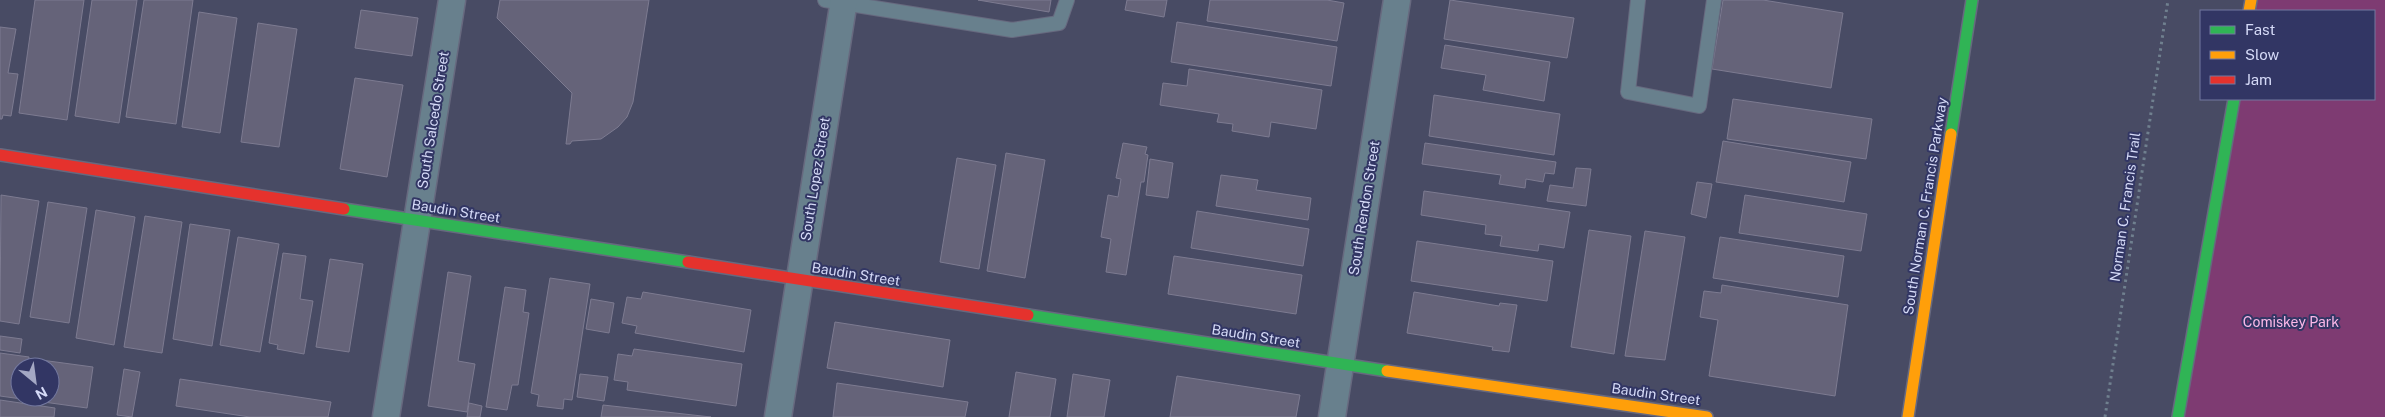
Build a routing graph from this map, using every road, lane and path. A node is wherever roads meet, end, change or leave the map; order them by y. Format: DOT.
graph roads {
  1 [pos="452,0"];
  2 [pos="1067,0"];
  3 [pos="1397,0"];
  4 [pos="1638,0"];
  5 [pos="1714,0"];
  6 [pos="1972,0"];
  7 [pos="2168,0"];
  8 [pos="837,2"];
  9 [pos="2234,100"];
  10 [pos="0,155"];
  11 [pos="418,220"];
  12 [pos="799,280"];
  13 [pos="1340,364"];
  14 [pos="386,417"];
  15 [pos="778,417"];
  16 [pos="1332,417"];
  17 [pos="1708,417"];
  18 [pos="1908,417"];
  19 [pos="2106,417"];
  20 [pos="2178,417"];
  1 -- 11 [label="street, South Salcedo Street"];
  2 -- 8 [label="lane"];
  3 -- 13 [label="street, South Rendon Street"];
  4 -- 5 [label="lane"];
  6 -- 18 [label="street, South Norman C. Francis Parkway"];
  7 -- 19 [label="path, Norman C. Francis Trail"];
  8 -- 12 [label="street, South Lopez Street"];
  9 -- 20 [label="street"];
  10 -- 11 [label="street, Baudin Street"];
  11 -- 12 [label="street, Baudin Street"];
  11 -- 14 [label="street, South Salcedo Street"];
  12 -- 13 [label="street, Baudin Street"];
  12 -- 15 [label="street, South Lopez Street"];
  13 -- 16 [label="street, South Rendon Street"];
  13 -- 17 [label="street, Baudin Street"];
}
